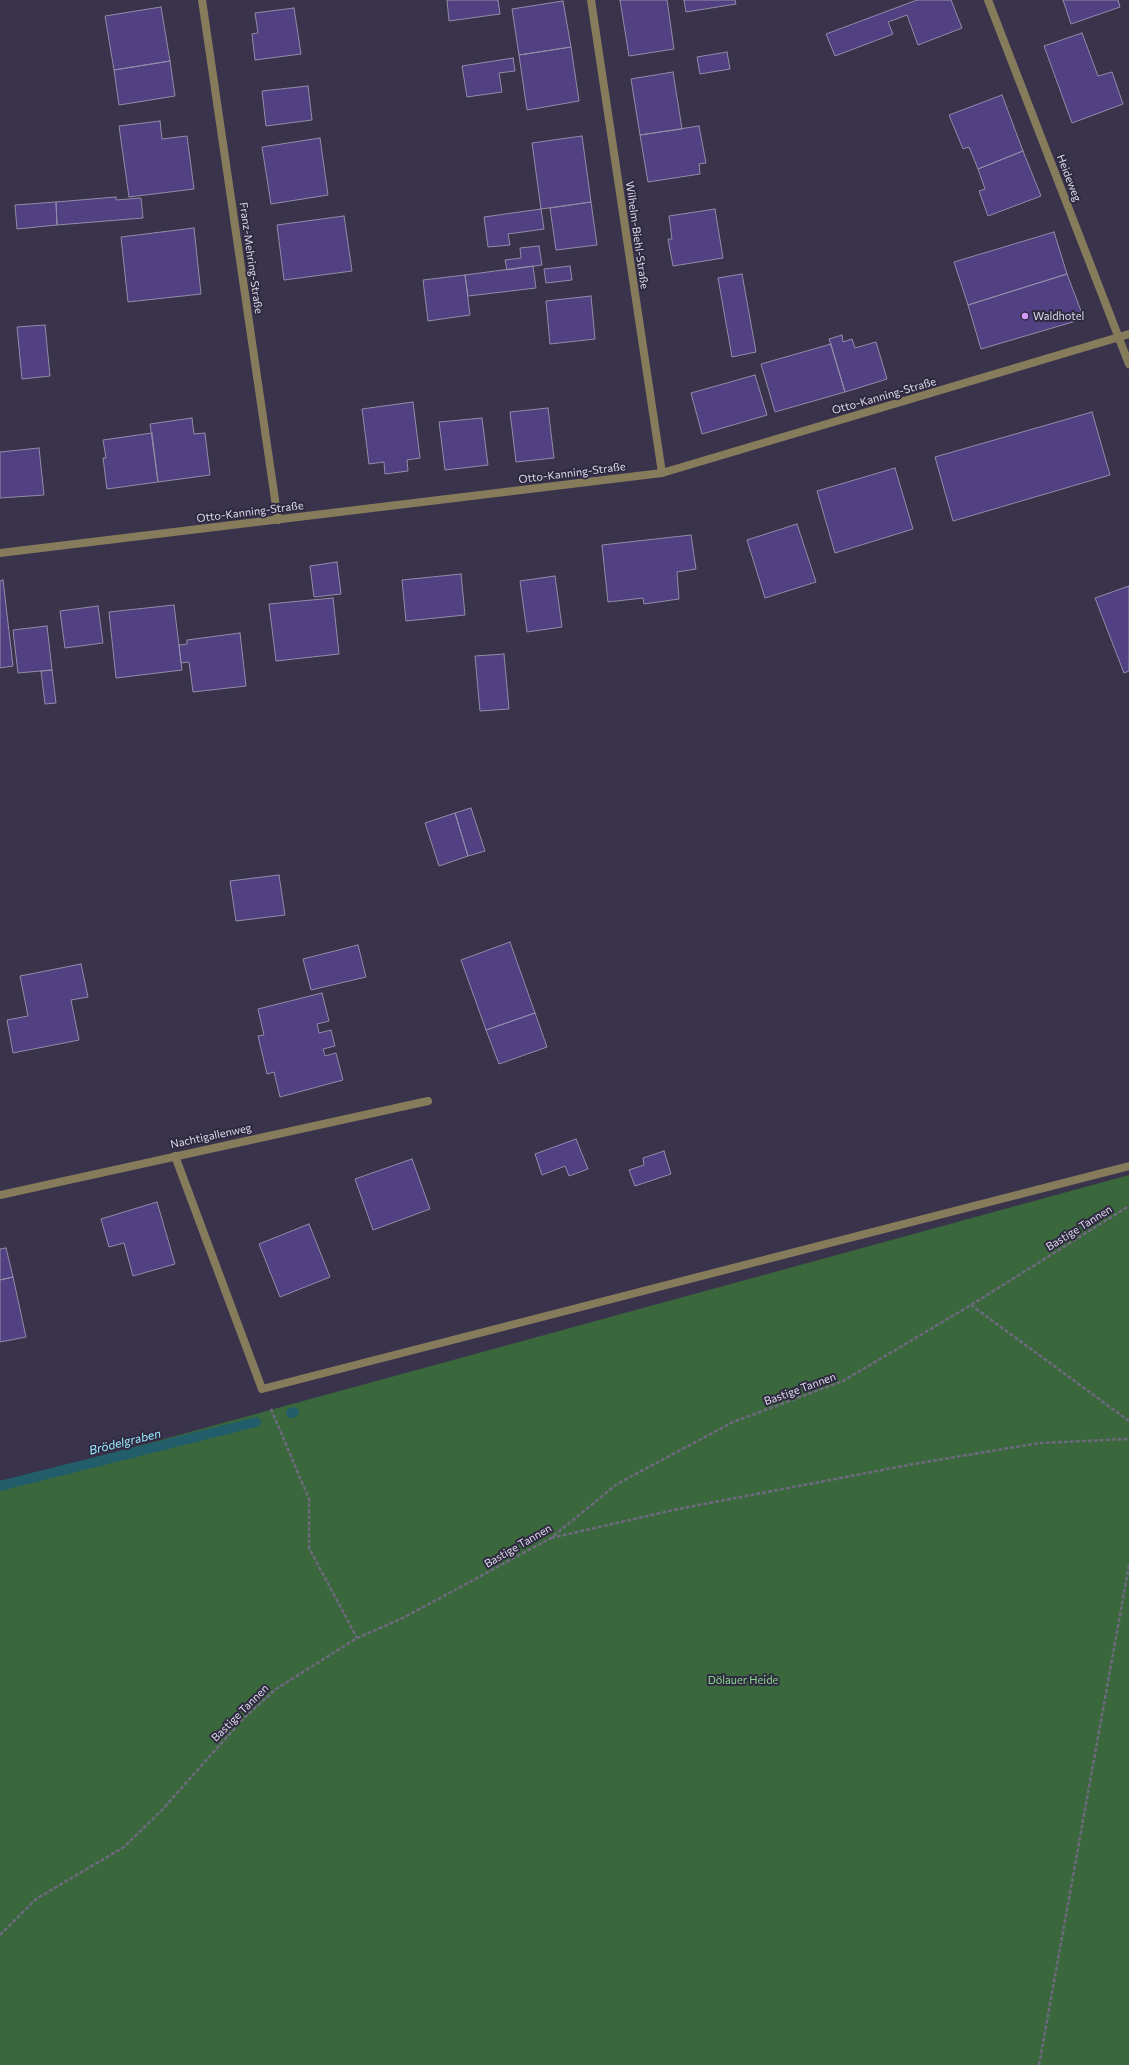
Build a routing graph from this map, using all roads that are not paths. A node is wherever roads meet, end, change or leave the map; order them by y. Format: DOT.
graph roads {
  1 [pos="202,0"];
  2 [pos="591,0"];
  3 [pos="988,0"];
  4 [pos="1129,334"];
  5 [pos="1119,338"];
  6 [pos="1129,364"];
  7 [pos="662,473"];
  8 [pos="278,520"];
  9 [pos="0,553"];
  10 [pos="428,1101"];
  11 [pos="175,1156"];
  12 [pos="1129,1166"];
  13 [pos="0,1195"];
  1 -- 8 [label="street, Franz-Mehring-Straße"];
  2 -- 7 [label="street, Wilhelm-Biehl-Straße"];
  3 -- 5 [label="street, Heideweg"];
  4 -- 5 [label="street, Otto-Kanning-Straße"];
  5 -- 6 [label="street, Heideweg"];
  5 -- 7 [label="street, Otto-Kanning-Straße"];
  7 -- 8 [label="street, Otto-Kanning-Straße"];
  8 -- 9 [label="street, Otto-Kanning-Straße"];
  10 -- 11 [label="street, Nachtigallenweg"];
  11 -- 12 [label="street"];
  11 -- 13 [label="street, Nachtigallenweg"];
}
